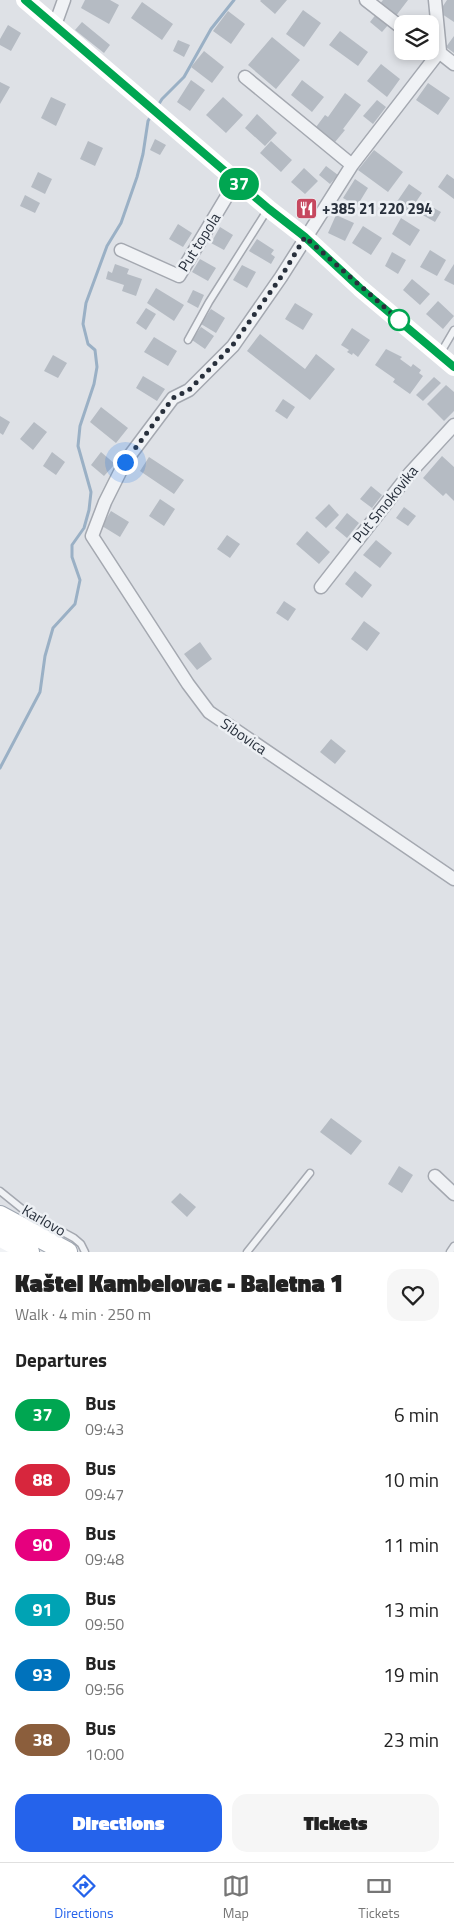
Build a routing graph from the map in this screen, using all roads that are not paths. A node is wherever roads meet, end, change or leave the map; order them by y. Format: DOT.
graph roads {
  1 [pos="25,0"];
  2 [pos="64,0"];
  3 [pos="366,0"];
  4 [pos="436,0"];
  5 [pos="436,15"];
  6 [pos="394,22"];
  7 [pos="55,26"];
  8 [pos="439,51"];
  9 [pos="426,60"];
  10 [pos="454,64"];
  11 [pos="245,77"];
  12 [pos="352,165"];
  13 [pos="236,181"];
  14 [pos="269,209"];
  15 [pos="305,237"];
  16 [pos="121,250"];
  17 [pos="454,330"];
  18 [pos="188,340"];
  19 [pos="439,355"];
  20 [pos="454,367"];
  21 [pos="454,424"];
  22 [pos="321,586"];
  23 [pos="454,879"];
  24 [pos="310,1173"];
  25 [pos="435,1176"];
  26 [pos="0,1191"];
  27 [pos="454,1194"];
  28 [pos="0,1216"];
  29 [pos="0,1236"];
  30 [pos="454,1246"];
  31 [pos="0,1249"];
  32 [pos="68,1251"];
  33 [pos="6,1252"];
  34 [pos="29,1252"];
  35 [pos="85,1252"];
  36 [pos="247,1252"];
  37 [pos="450,1252"];
  1 -- 7 [label="main road"];
  2 -- 7 [label="street"];
  3 -- 6 [label="street"];
  4 -- 5 [label="street"];
  7 -- 13 [label="main road"];
  8 -- 10 [label="street"];
  9 -- 12 [label="street"];
  11 -- 12 [label="street"];
  12 -- 15 [label="street"];
  13 -- 14 [label="main road"];
  13 -- 16 [label="street, Put topola"];
  14 -- 15 [label="main road"];
  14 -- 18 [label="lane"];
  15 -- 19 [label="main road"];
  15 -- 23 [label="street, Sibovica"];
  17 -- 19 [label="lane"];
  19 -- 20 [label="main road"];
  21 -- 22 [label="street, Put Smokovika"];
  24 -- 36 [label="lane"];
  25 -- 27 [label="street"];
  26 -- 35 [label="lane, Karlovo"];
  28 -- 32 [label="main road"];
  29 -- 34 [label="main road"];
  30 -- 37 [label="lane"];
  31 -- 33 [label="lane"];
}
